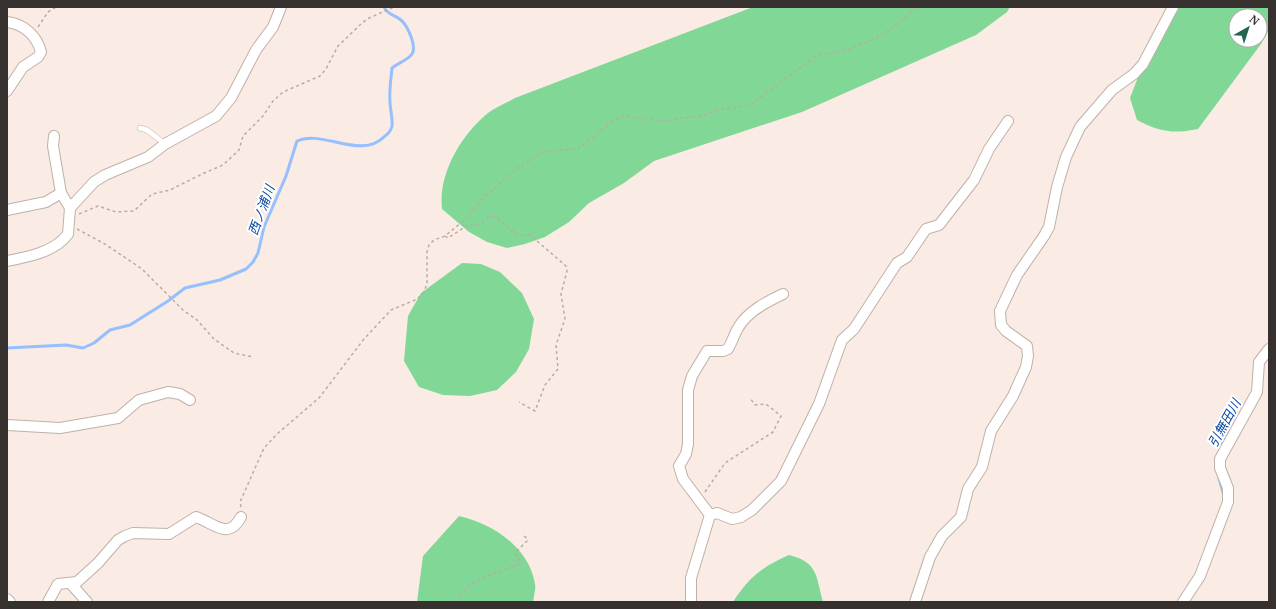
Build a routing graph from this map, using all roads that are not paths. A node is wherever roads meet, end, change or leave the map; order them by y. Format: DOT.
graph roads {
  1 [pos="281,7"];
  2 [pos="1173,7"];
  3 [pos="7,22"];
  4 [pos="7,91"];
  5 [pos="1008,121"];
  6 [pos="140,128"];
  7 [pos="54,136"];
  8 [pos="165,144"];
  9 [pos="60,193"];
  10 [pos="70,208"];
  11 [pos="7,210"];
  12 [pos="7,261"];
  13 [pos="783,294"];
  14 [pos="1269,349"];
  15 [pos="190,400"];
  16 [pos="7,425"];
  17 [pos="710,515"];
  18 [pos="241,517"];
  19 [pos="71,584"];
  20 [pos="7,599"];
  21 [pos="10,602"];
  22 [pos="48,602"];
  23 [pos="87,602"];
  24 [pos="690,602"];
  25 [pos="915,602"];
  26 [pos="1183,602"];
  1 -- 8 [label="street"];
  2 -- 25 [label="street"];
  3 -- 4 [label="street"];
  5 -- 17 [label="street"];
  6 -- 8 [label="lane"];
  7 -- 9 [label="street"];
  8 -- 10 [label="street"];
  9 -- 10 [label="street"];
  9 -- 11 [label="street"];
  10 -- 12 [label="street"];
  13 -- 17 [label="street"];
  14 -- 26 [label="street"];
  15 -- 16 [label="street"];
  17 -- 24 [label="street"];
  18 -- 19 [label="street"];
  19 -- 22 [label="street"];
  19 -- 23 [label="street"];
  20 -- 21 [label="street"];
}
